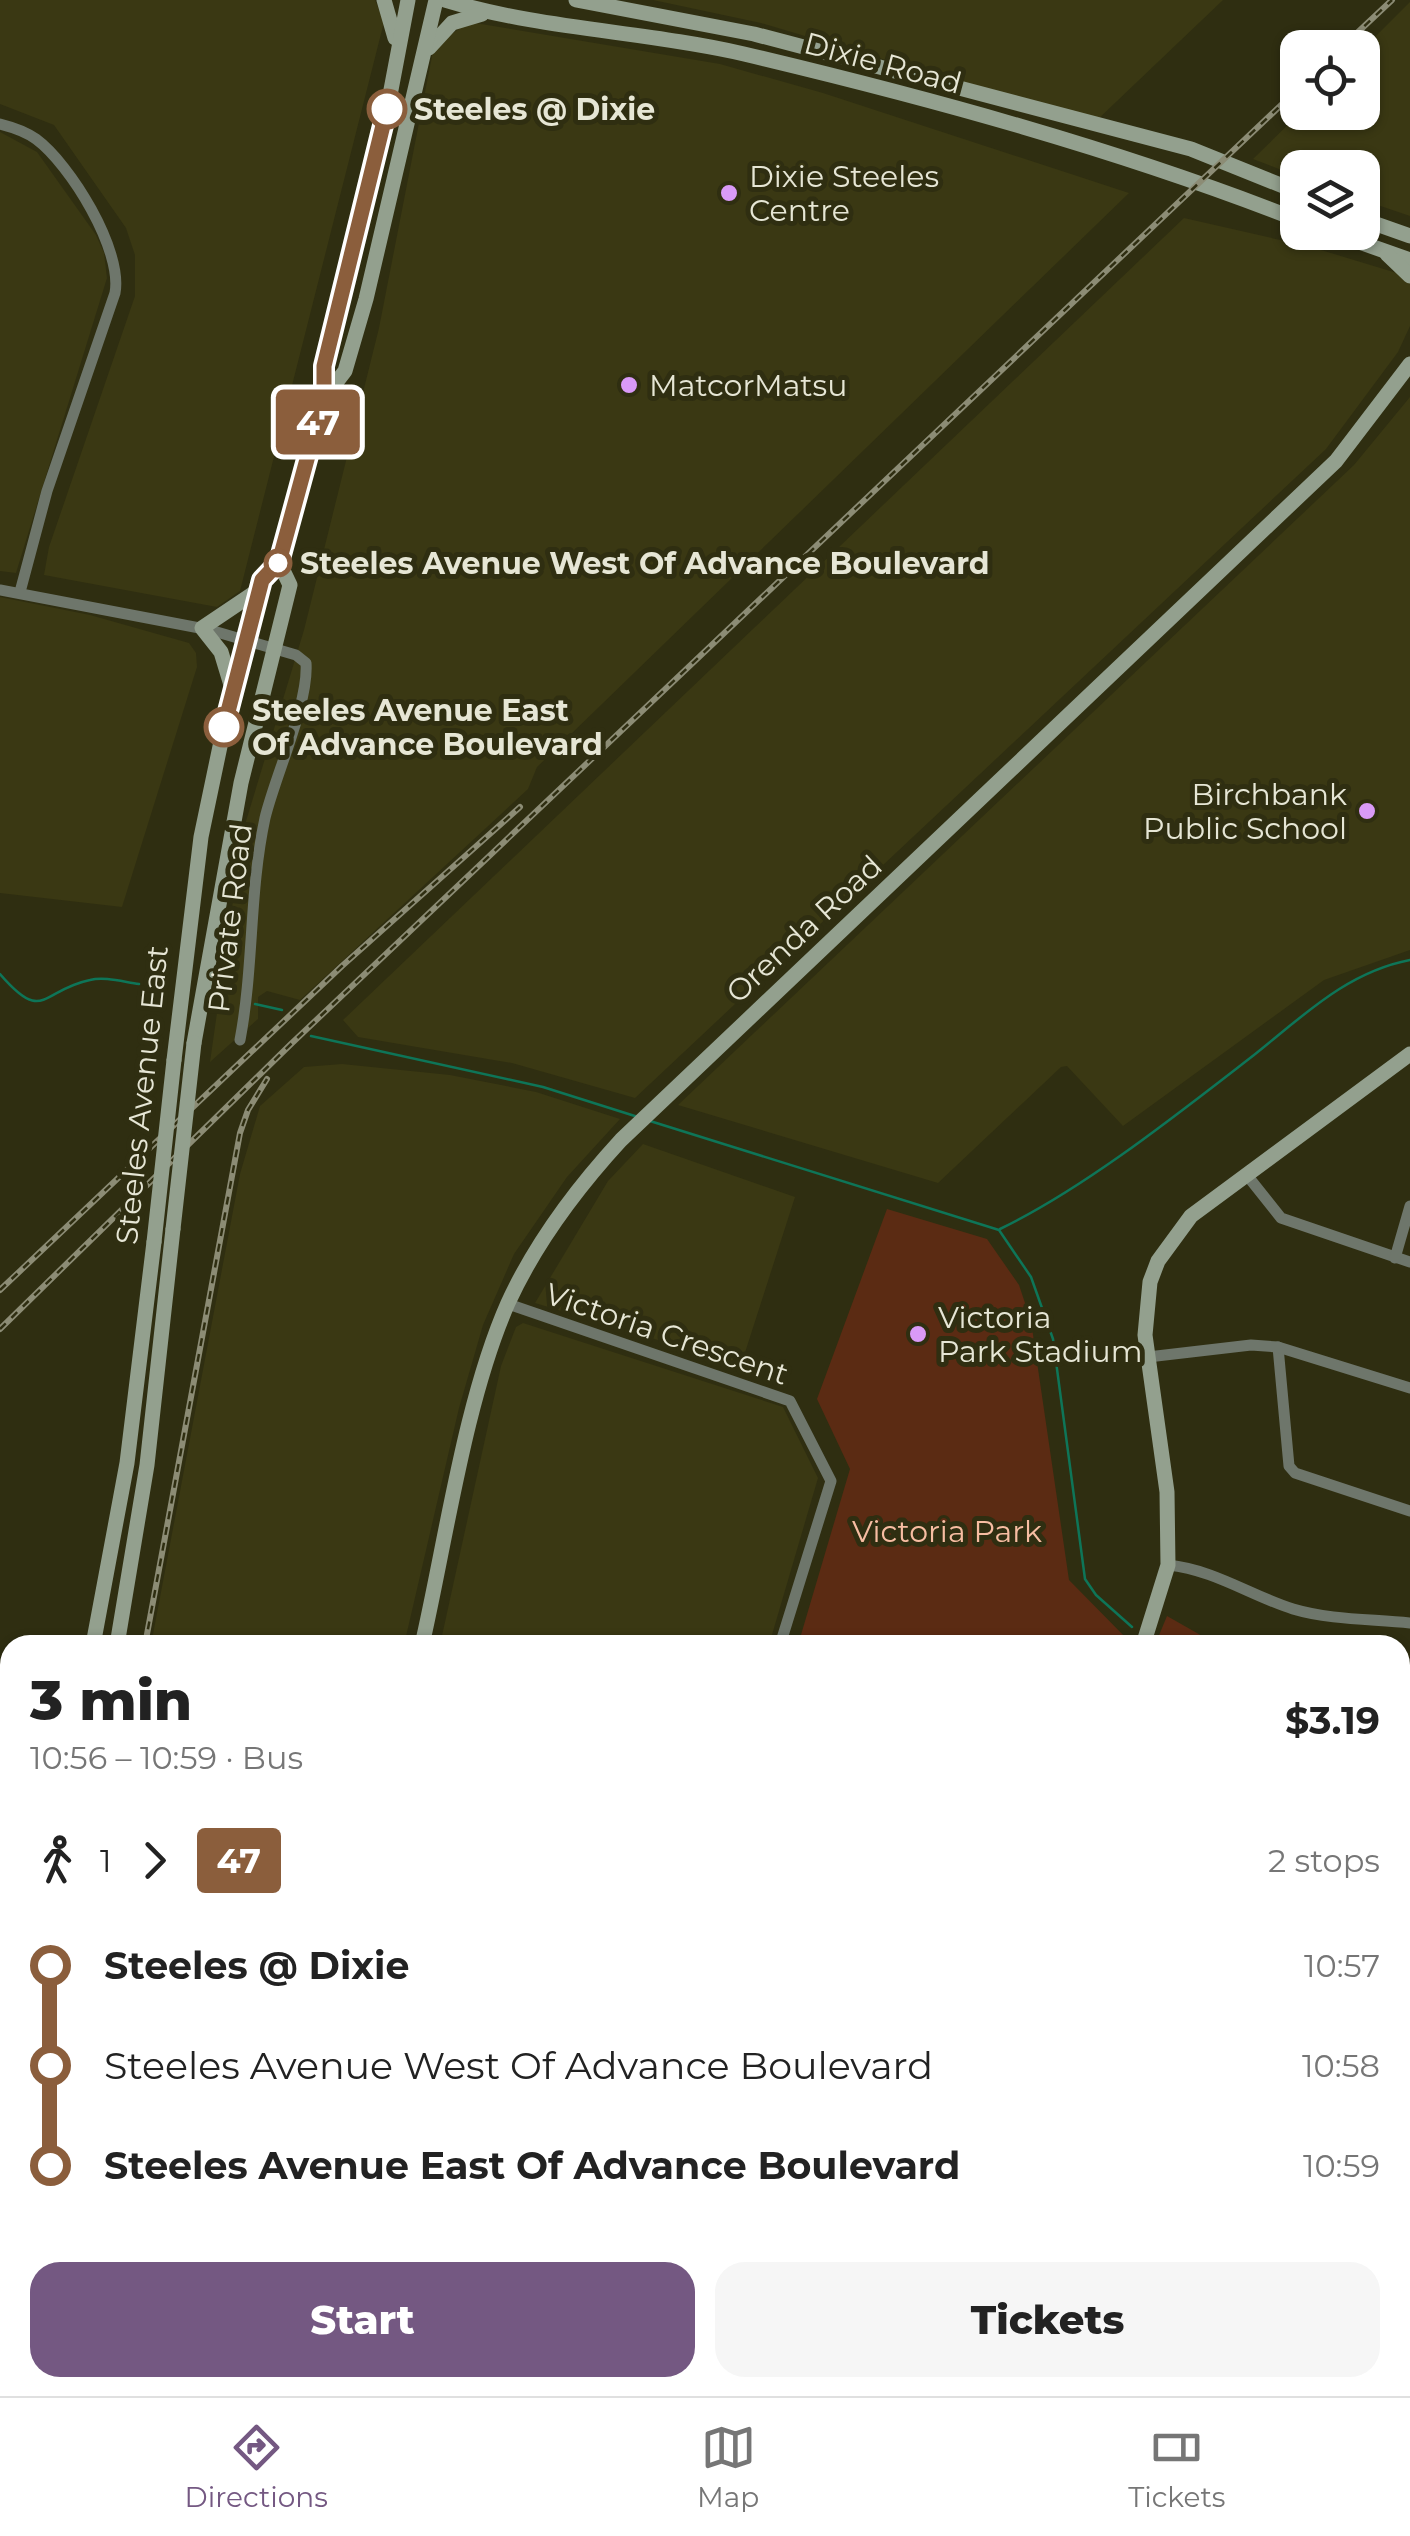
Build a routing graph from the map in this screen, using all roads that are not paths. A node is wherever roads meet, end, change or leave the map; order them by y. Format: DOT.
graph roads {
  1 [pos="384,0"];
  2 [pos="408,0"];
  3 [pos="436,0"];
  4 [pos="445,0"];
  5 [pos="576,0"];
  6 [pos="491,13"];
  7 [pos="398,52"];
  8 [pos="423,56"];
  9 [pos="0,124"];
  10 [pos="1280,184"];
  11 [pos="1280,214"];
  12 [pos="1380,226"];
  13 [pos="1410,236"];
  14 [pos="1379,250"];
  15 [pos="1384,252"];
  16 [pos="1410,260"];
  17 [pos="1410,276"];
  18 [pos="1410,364"];
  19 [pos="324,397"];
  20 [pos="279,562"];
  21 [pos="260,588"];
  22 [pos="0,590"];
  23 [pos="20,592"];
  24 [pos="202,628"];
  25 [pos="246,640"];
  26 [pos="274,648"];
  27 [pos="231,694"];
  28 [pos="240,1040"];
  29 [pos="1410,1054"];
  30 [pos="1246,1174"];
  31 [pos="1410,1206"];
  32 [pos="1396,1258"];
  33 [pos="1410,1262"];
  34 [pos="508,1304"];
  35 [pos="1278,1347"];
  36 [pos="1148,1357"];
  37 [pos="1410,1388"];
  38 [pos="127,1462"];
  39 [pos="147,1465"];
  40 [pos="1410,1512"];
  41 [pos="1168,1565"];
  42 [pos="1410,1623"];
  43 [pos="95,1635"];
  44 [pos="119,1635"];
  45 [pos="424,1635"];
  46 [pos="783,1635"];
  47 [pos="1146,1635"];
  1 -- 7 [label="main road"];
  2 -- 7 [label="main road, Steeles Avenue East"];
  3 -- 8 [label="main road, Steeles Avenue East"];
  4 -- 6 [label="main road, Dixie Road"];
  5 -- 10 [label="main road, Dixie Road"];
  6 -- 8 [label="main road"];
  6 -- 11 [label="main road, Dixie Road"];
  7 -- 19 [label="main road, Steeles Avenue East"];
  8 -- 19 [label="main road, Steeles Avenue East"];
  9 -- 23 [label="street"];
  12 -- 13 [label="main road"];
  14 -- 15 [label="main road"];
  15 -- 16 [label="main road"];
  15 -- 17 [label="main road"];
  18 -- 34 [label="main road, Orenda Road"];
  19 -- 20 [label="main road, Steeles Avenue East"];
  20 -- 21 [label="main road, Steeles Avenue East"];
  20 -- 26 [label="main road, Steeles Avenue East"];
  21 -- 24 [label="main road"];
  21 -- 25 [label="main road, Steeles Avenue East"];
  22 -- 23 [label="street"];
  23 -- 24 [label="street"];
  24 -- 25 [label="street"];
  24 -- 27 [label="main road"];
  25 -- 26 [label="street"];
  25 -- 27 [label="main road, Steeles Avenue East"];
  26 -- 28 [label="street, Private Road"];
  26 -- 39 [label="main road, Steeles Avenue East, bridge"];
  27 -- 38 [label="main road, Steeles Avenue East, bridge"];
  29 -- 30 [label="main road"];
  30 -- 32 [label="street"];
  30 -- 36 [label="main road"];
  31 -- 32 [label="street"];
  32 -- 33 [label="street"];
  34 -- 45 [label="main road, Orenda Road"];
  34 -- 46 [label="street, Victoria Crescent"];
  35 -- 36 [label="street"];
  35 -- 37 [label="street"];
  35 -- 40 [label="street"];
  36 -- 41 [label="main road"];
  38 -- 39 [label="main road"];
  38 -- 43 [label="main road, Steeles Avenue East"];
  39 -- 44 [label="main road, Steeles Avenue East"];
  41 -- 42 [label="street"];
  41 -- 47 [label="main road"];
}
